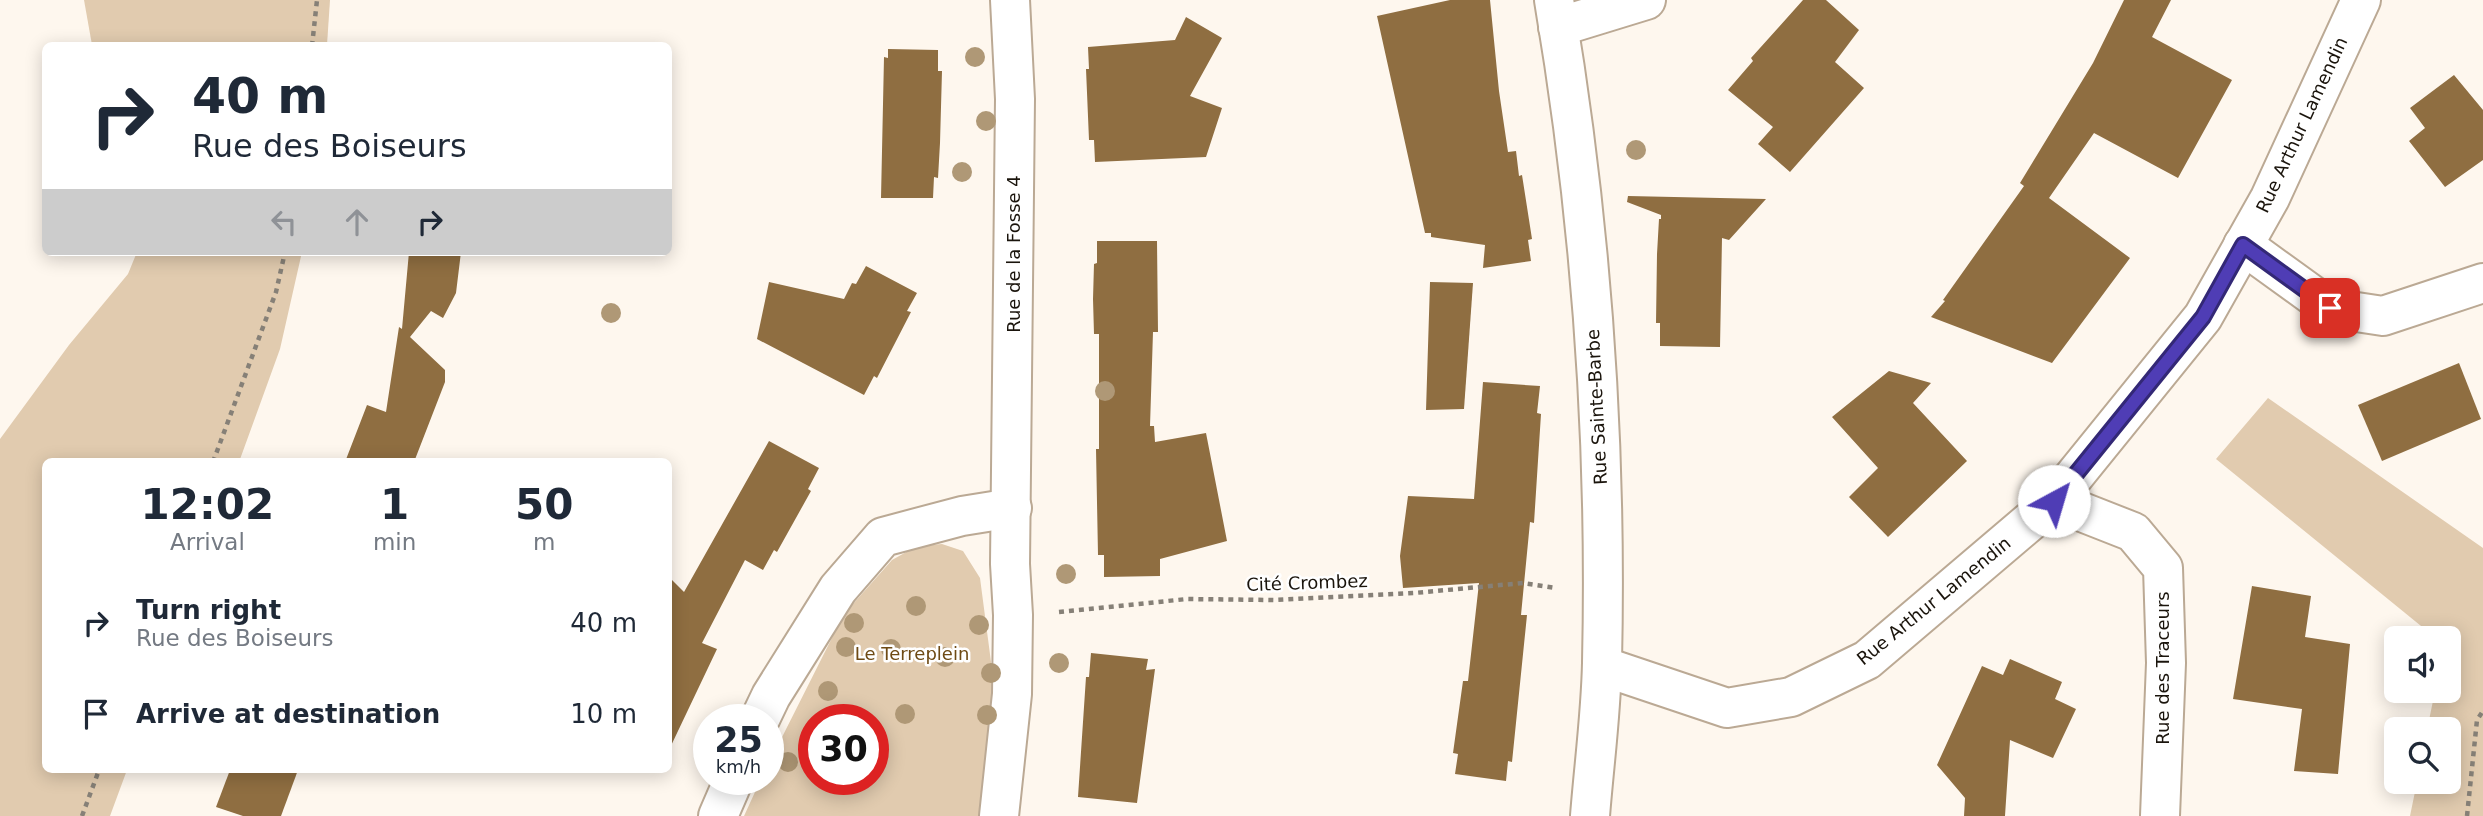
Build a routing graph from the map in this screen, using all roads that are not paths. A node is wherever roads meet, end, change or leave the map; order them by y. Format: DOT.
graph roads {
  1 [pos="1010,0"];
  2 [pos="1646,0"];
  3 [pos="2361,0"];
  4 [pos="1556,13"];
  5 [pos="2243,245"];
  6 [pos="2483,284"];
  7 [pos="2054,501"];
  8 [pos="1012,508"];
  9 [pos="1602,666"];
  10 [pos="767,704"];
  11 [pos="727,795"];
  12 [pos="718,816"];
  13 [pos="999,816"];
  14 [pos="1590,816"];
  15 [pos="2160,816"];
  1 -- 8 [label="street, Rue de la Fosse 4"];
  2 -- 4 [label="street"];
  3 -- 5 [label="street, Rue Arthur Lamendin"];
  4 -- 9 [label="street, Rue Sainte-Barbe"];
  5 -- 6 [label="street"];
  5 -- 7 [label="street, Rue Arthur Lamendin"];
  7 -- 9 [label="street, Rue Arthur Lamendin"];
  7 -- 15 [label="street, Rue des Traceurs"];
  8 -- 10 [label="street"];
  8 -- 13 [label="street, Rue de la Fosse 4"];
  9 -- 14 [label="street, Rue Sainte-Barbe"];
  11 -- 12 [label="street"];
}
